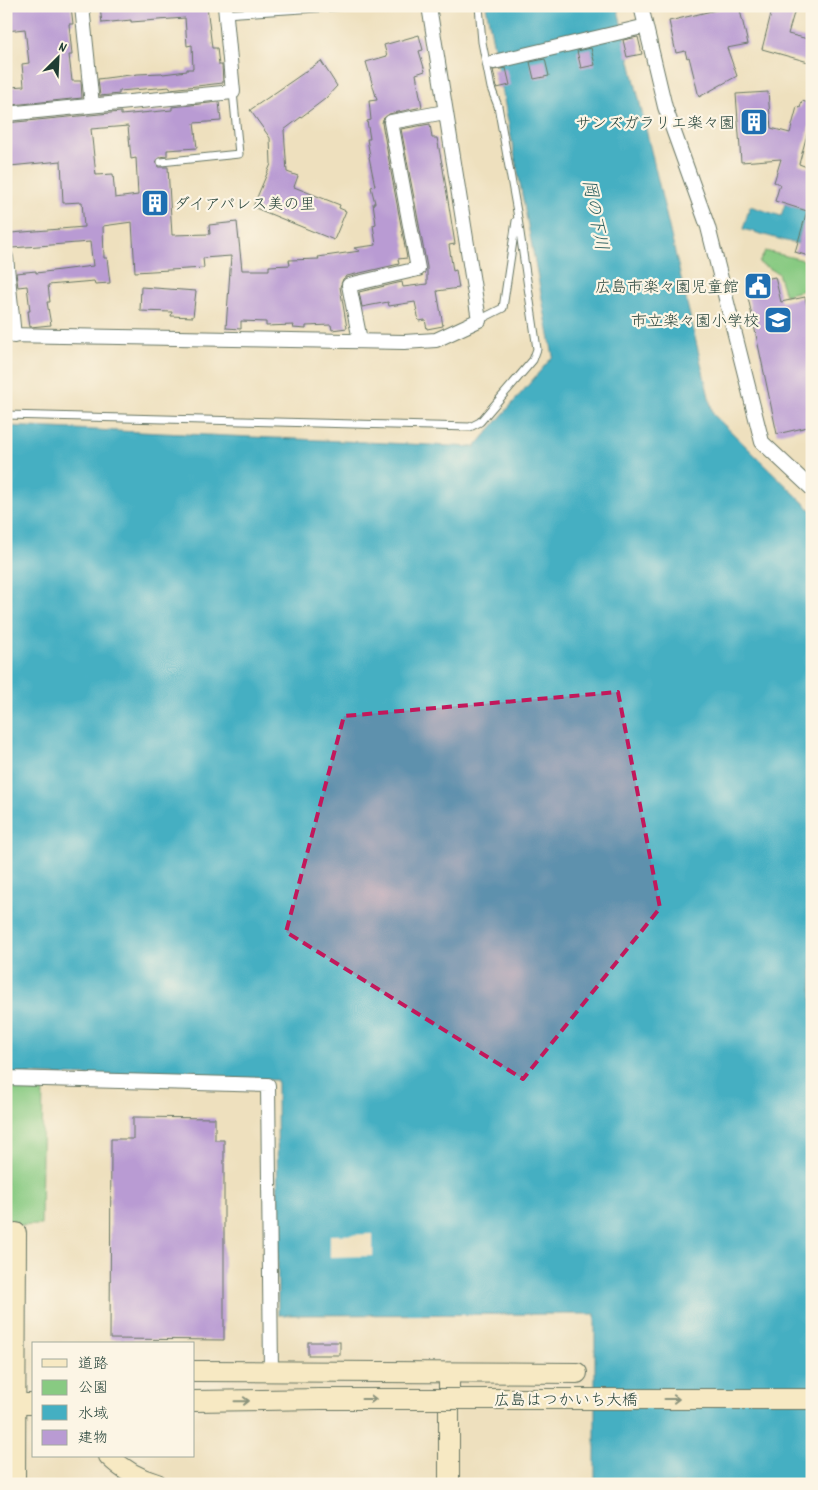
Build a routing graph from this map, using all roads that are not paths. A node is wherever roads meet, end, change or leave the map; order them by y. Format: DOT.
graph roads {
  1 [pos="82,6"];
  2 [pos="350,6"];
  3 [pos="429,6"];
  4 [pos="479,6"];
  5 [pos="641,6"];
  6 [pos="225,10"];
  7 [pos="638,28"];
  8 [pos="494,62"];
  9 [pos="233,92"];
  10 [pos="92,105"];
  11 [pos="445,112"];
  12 [pos="6,114"];
  13 [pos="161,162"];
  14 [pos="517,212"];
  15 [pos="6,257"];
  16 [pos="479,320"];
  17 [pos="10,336"];
  18 [pos="360,340"];
  19 [pos="6,415"];
  20 [pos="812,489"];
  21 [pos="6,1078"];
  22 [pos="16,1234"];
  23 [pos="271,1370"];
  24 [pos="195,1371"];
  25 [pos="449,1373"];
  26 [pos="576,1373"];
  27 [pos="812,1400"];
  28 [pos="195,1401"];
  29 [pos="18,1404"];
  30 [pos="32,1414"];
  31 [pos="111,1458"];
  32 [pos="15,1484"];
  33 [pos="157,1484"];
  34 [pos="449,1484"];
  1 -- 10 [label="street"];
  2 -- 6 [label="lane"];
  3 -- 11 [label="street"];
  4 -- 14 [label="lane"];
  5 -- 20 [label="street"];
  6 -- 9 [label="street"];
  7 -- 8 [label="street"];
  9 -- 10 [label="street"];
  9 -- 13 [label="lane"];
  10 -- 12 [label="street"];
  11 -- 16 [label="street"];
  11 -- 18 [label="street"];
  14 -- 16 [label="lane"];
  14 -- 19 [label="lane"];
  15 -- 17 [label="street"];
  16 -- 18 [label="street"];
  17 -- 18 [label="street"];
  21 -- 23 [label="street"];
  22 -- 29 [label="street"];
  23 -- 24 [label="street"];
  23 -- 25 [label="street"];
  25 -- 26 [label="street"];
  25 -- 34 [label="street"];
  28 -- 27 [label="street, 広島はつかいち大橋, one-way, bridge"];
  29 -- 30 [label="street"];
  29 -- 32 [label="street"];
  31 -- 33 [label="street"];
}
